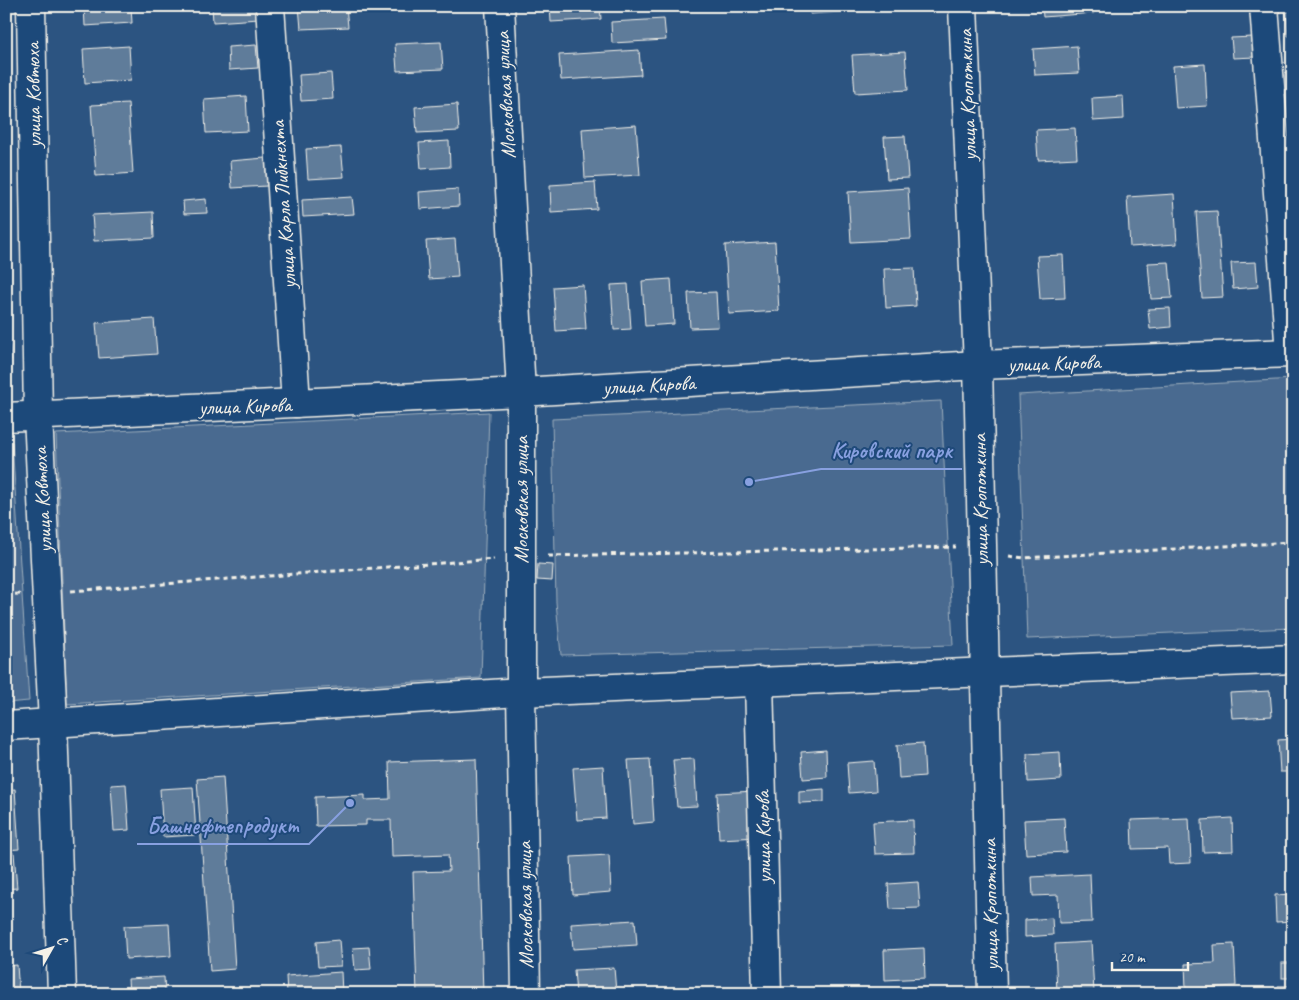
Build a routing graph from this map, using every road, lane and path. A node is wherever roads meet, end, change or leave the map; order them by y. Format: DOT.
graph roads {
  1 [pos="31,6"];
  2 [pos="270,6"];
  3 [pos="500,6"];
  4 [pos="963,6"];
  5 [pos="1264,6"];
  6 [pos="1291,353"];
  7 [pos="978,365"];
  8 [pos="521,392"];
  9 [pos="296,404"];
  10 [pos="38,414"];
  11 [pos="6,417"];
  12 [pos="1293,542"];
  13 [pos="948,545"];
  14 [pos="521,557"];
  15 [pos="1024,558"];
  16 [pos="46,593"];
  17 [pos="1293,659"];
  18 [pos="984,671"];
  19 [pos="759,681"];
  20 [pos="521,692"];
  21 [pos="52,723"];
  22 [pos="6,726"];
  23 [pos="62,994"];
  24 [pos="526,994"];
  25 [pos="767,994"];
  26 [pos="992,994"];
  1 -- 10 [label="main road, улица Ковтюха"];
  2 -- 9 [label="main road, улица Карла Либкнехта"];
  3 -- 8 [label="main road, Московская улица"];
  4 -- 7 [label="main road, улица Кропоткина"];
  5 -- 6 [label="main road"];
  6 -- 7 [label="main road, улица Кирова"];
  7 -- 8 [label="main road, улица Кирова"];
  7 -- 18 [label="main road, улица Кропоткина"];
  8 -- 9 [label="main road, улица Кирова"];
  8 -- 14 [label="main road, Московская улица"];
  9 -- 10 [label="main road, улица Кирова"];
  10 -- 11 [label="main road, улица Кирова"];
  10 -- 16 [label="main road, улица Ковтюха"];
  12 -- 15 [label="path"];
  13 -- 14 [label="path"];
  14 -- 16 [label="path"];
  14 -- 20 [label="main road, Московская улица"];
  16 -- 21 [label="main road, улица Ковтюха"];
  17 -- 18 [label="main road"];
  18 -- 19 [label="main road"];
  18 -- 26 [label="main road, улица Кропоткина"];
  19 -- 20 [label="main road"];
  19 -- 25 [label="main road, улица Кирова"];
  20 -- 21 [label="main road"];
  20 -- 24 [label="main road, Московская улица"];
  21 -- 22 [label="main road"];
  21 -- 23 [label="main road, улица Ковтюха"];
}
